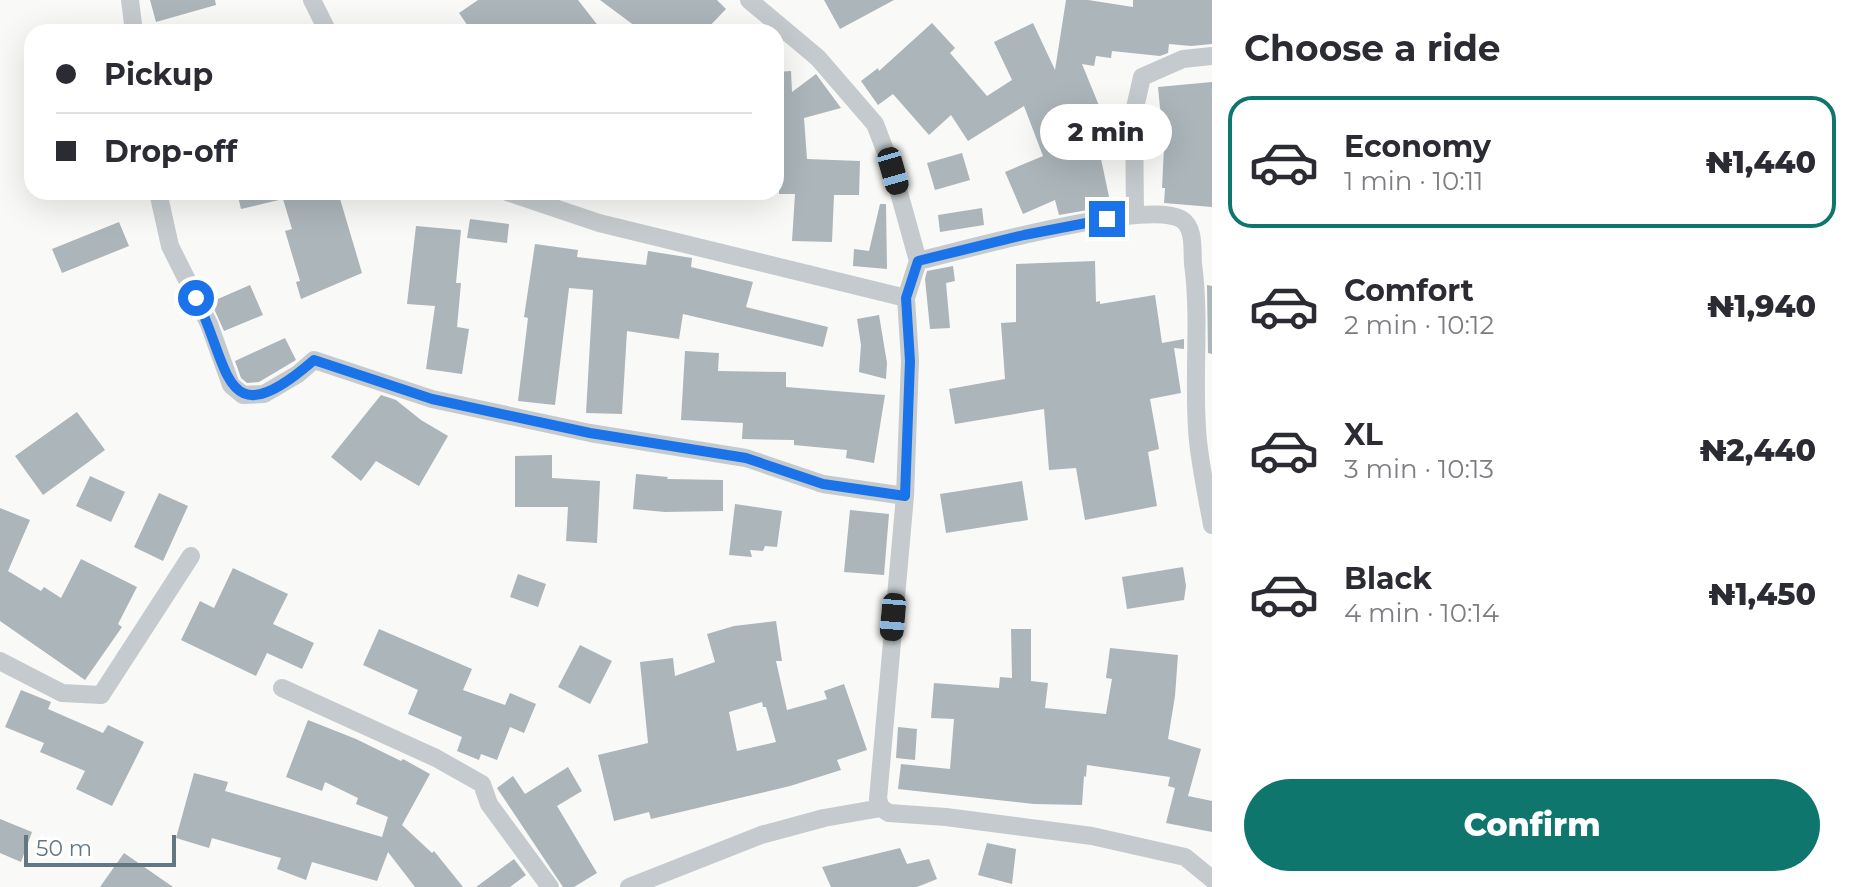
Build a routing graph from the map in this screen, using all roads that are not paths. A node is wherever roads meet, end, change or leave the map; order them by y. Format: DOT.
graph roads {
  1 [pos="130,0"];
  2 [pos="312,0"];
  3 [pos="749,0"];
  4 [pos="133,24"];
  5 [pos="324,24"];
  6 [pos="778,24"];
  7 [pos="784,29"];
  8 [pos="1212,56"];
  9 [pos="160,200"];
  10 [pos="531,200"];
  11 [pos="1135,214"];
  12 [pos="918,261"];
  13 [pos="906,298"];
  14 [pos="905,496"];
  15 [pos="1212,525"];
  16 [pos="191,556"];
  17 [pos="0,661"];
  18 [pos="282,688"];
  19 [pos="881,808"];
  20 [pos="1212,879"];
  21 [pos="550,887"];
  22 [pos="629,887"];
  1 -- 4 [label="street"];
  2 -- 5 [label="street"];
  3 -- 6 [label="street"];
  7 -- 12 [label="street"];
  8 -- 11 [label="street"];
  9 -- 14 [label="street"];
  10 -- 13 [label="street"];
  11 -- 12 [label="street"];
  11 -- 15 [label="street"];
  12 -- 13 [label="street"];
  13 -- 14 [label="street"];
  14 -- 19 [label="street"];
  16 -- 17 [label="street"];
  18 -- 21 [label="street"];
  19 -- 20 [label="street"];
  19 -- 22 [label="street"];
}
